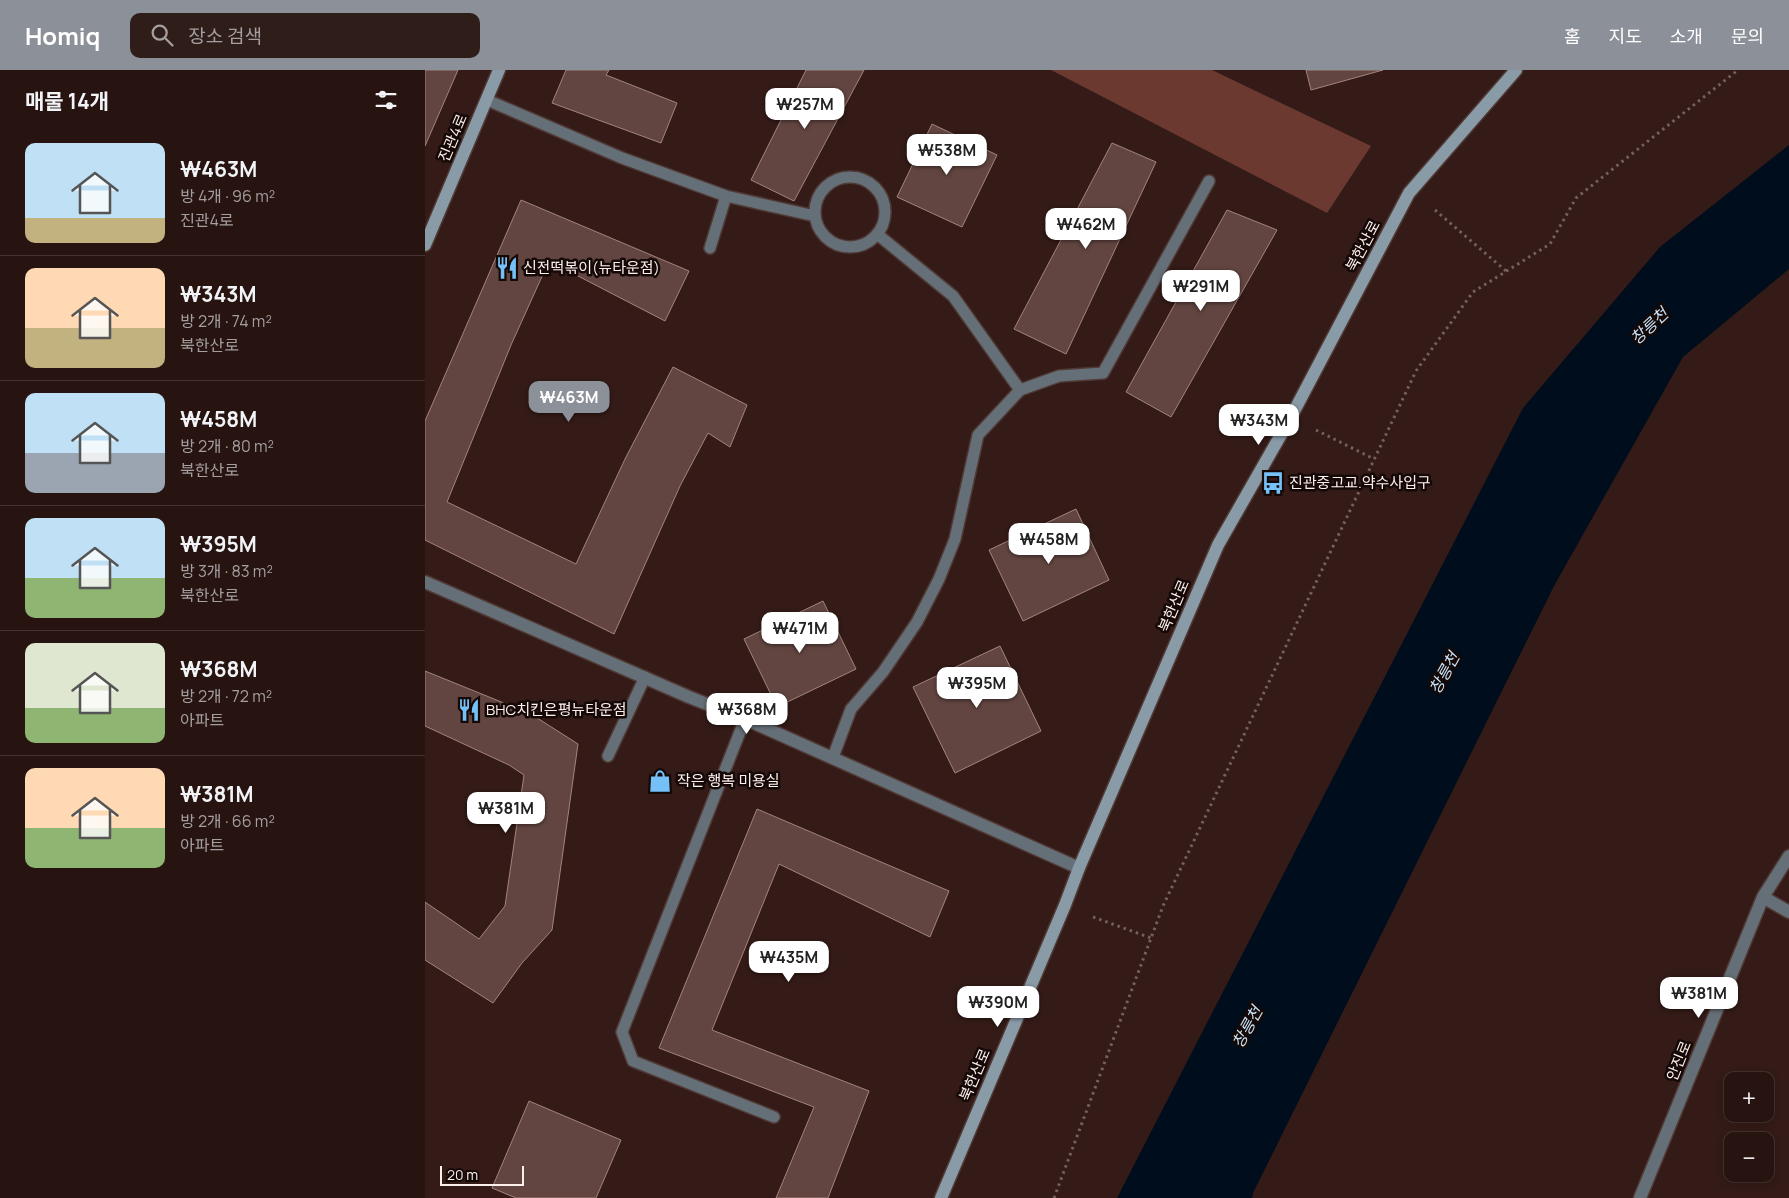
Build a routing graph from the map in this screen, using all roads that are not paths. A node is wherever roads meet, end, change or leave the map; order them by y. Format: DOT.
graph roads {
  1 [pos="499,70"];
  2 [pos="1516,70"];
  3 [pos="487,100"];
  4 [pos="1209,182"];
  5 [pos="726,196"];
  6 [pos="815,216"];
  7 [pos="877,234"];
  8 [pos="425,246"];
  9 [pos="710,248"];
  10 [pos="1020,390"];
  11 [pos="425,582"];
  12 [pos="645,677"];
  13 [pos="745,719"];
  14 [pos="608,756"];
  15 [pos="833,757"];
  16 [pos="1789,856"];
  17 [pos="1079,868"];
  18 [pos="1763,897"];
  19 [pos="1789,912"];
  20 [pos="775,1117"];
  21 [pos="941,1198"];
  22 [pos="1640,1198"];
  1 -- 3 [label="main road, 진관4로"];
  2 -- 17 [label="main road, 북한산로"];
  3 -- 5 [label="lane"];
  3 -- 8 [label="main road, 진관4로"];
  4 -- 10 [label="lane"];
  5 -- 6 [label="lane"];
  5 -- 9 [label="lane"];
  6 -- 7 [label="lane"];
  6 -- 7 [label="lane"];
  7 -- 10 [label="lane"];
  10 -- 15 [label="lane"];
  11 -- 12 [label="street"];
  12 -- 13 [label="street"];
  12 -- 14 [label="lane"];
  13 -- 15 [label="street"];
  13 -- 20 [label="lane"];
  15 -- 17 [label="street"];
  16 -- 18 [label="street, 안진로"];
  17 -- 21 [label="main road, 북한산로"];
  18 -- 19 [label="street"];
  18 -- 22 [label="street, 안진로"];
}
